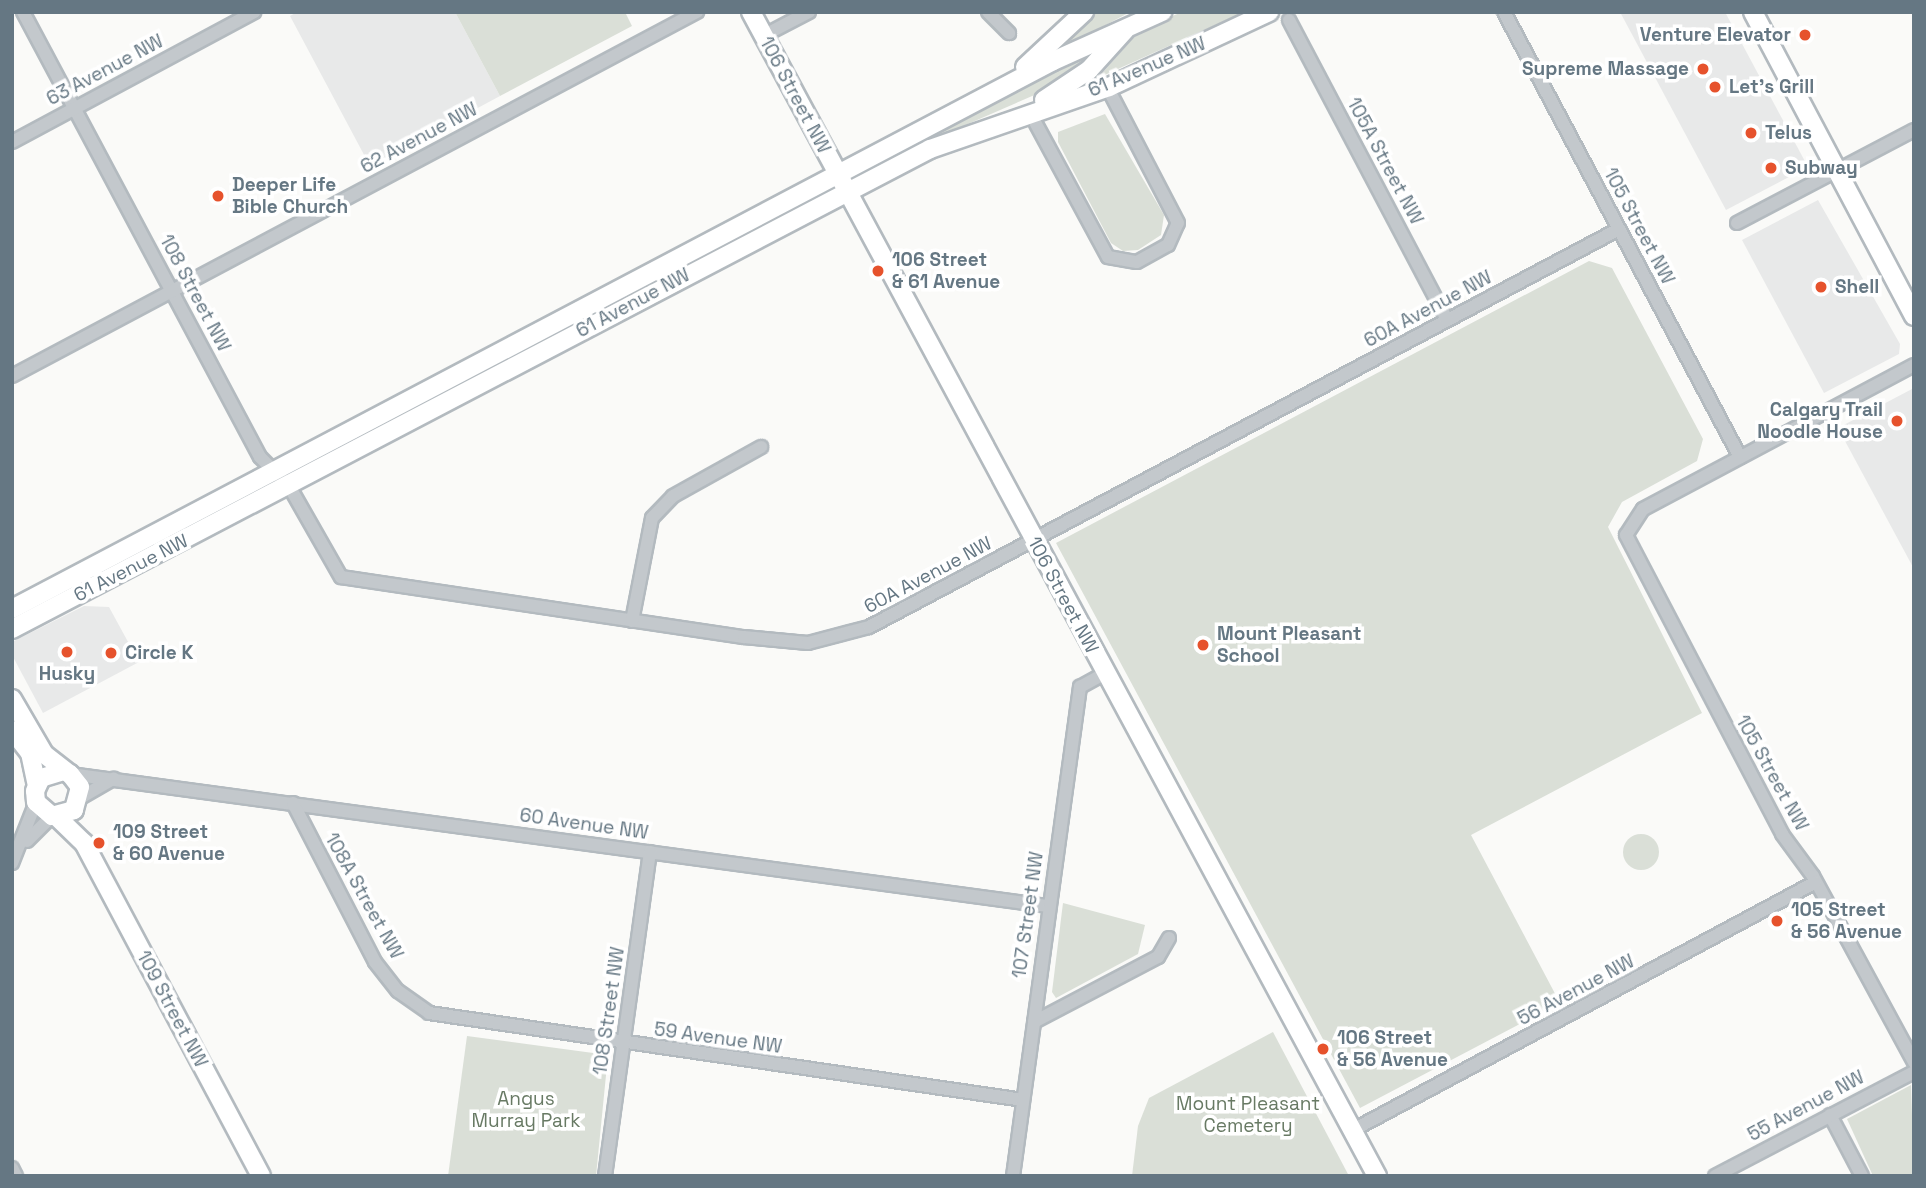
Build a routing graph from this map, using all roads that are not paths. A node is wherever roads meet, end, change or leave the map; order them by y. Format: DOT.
graph roads {
  1 [pos="23,12"];
  2 [pos="254,12"];
  3 [pos="697,12"];
  4 [pos="751,12"];
  5 [pos="809,12"];
  6 [pos="988,12"];
  7 [pos="1084,12"];
  8 [pos="1162,12"];
  9 [pos="1269,12"];
  10 [pos="1504,12"];
  11 [pos="1753,12"];
  12 [pos="1132,20"];
  13 [pos="1289,20"];
  14 [pos="1009,33"];
  15 [pos="763,36"];
  16 [pos="1112,96"];
  17 [pos="979,99"];
  18 [pos="74,108"];
  19 [pos="1037,124"];
  20 [pos="1914,130"];
  21 [pos="955,139"];
  22 [pos="12,142"];
  23 [pos="1836,171"];
  24 [pos="843,183"];
  25 [pos="1737,223"];
  26 [pos="1619,229"];
  27 [pos="172,291"];
  28 [pos="1914,316"];
  29 [pos="1447,320"];
  30 [pos="1914,365"];
  31 [pos="12,376"];
  32 [pos="761,447"];
  33 [pos="1741,457"];
  34 [pos="283,480"];
  35 [pos="1034,541"];
  36 [pos="83,575"];
  37 [pos="348,581"];
  38 [pos="12,596"];
  39 [pos="12,609"];
  40 [pos="632,621"];
  41 [pos="12,629"];
  42 [pos="1105,673"];
  43 [pos="12,699"];
  44 [pos="12,730"];
  45 [pos="67,772"];
  46 [pos="114,778"];
  47 [pos="36,793"];
  48 [pos="79,801"];
  49 [pos="293,803"];
  50 [pos="55,816"];
  51 [pos="84,843"];
  52 [pos="24,844"];
  53 [pos="650,852"];
  54 [pos="12,863"];
  55 [pos="1816,882"];
  56 [pos="1048,906"];
  57 [pos="1169,938"];
  58 [pos="410,1002"];
  59 [pos="1034,1022"];
  60 [pos="623,1044"];
  61 [pos="1914,1062"];
  62 [pos="1914,1072"];
  63 [pos="1023,1100"];
  64 [pos="1830,1115"];
  65 [pos="1353,1130"];
  66 [pos="12,1168"];
  67 [pos="16,1176"];
  68 [pos="261,1176"];
  69 [pos="605,1176"];
  70 [pos="1013,1176"];
  71 [pos="1377,1176"];
  72 [pos="1715,1176"];
  73 [pos="1862,1176"];
  1 -- 18 [label="street, 108 Street NW"];
  2 -- 18 [label="street, 63 Avenue NW"];
  3 -- 27 [label="street, 62 Avenue NW"];
  4 -- 15 [label="main road, 106 Street NW"];
  5 -- 15 [label="street"];
  6 -- 14 [label="street"];
  7 -- 17 [label="main road"];
  8 -- 12 [label="main road, 61 Avenue NW"];
  9 -- 21 [label="main road, 61 Avenue NW"];
  10 -- 26 [label="street, 105 Street NW"];
  11 -- 23 [label="main road"];
  12 -- 17 [label="main road, 61 Avenue NW"];
  12 -- 21 [label="main road"];
  13 -- 29 [label="street, 105A Street NW"];
  15 -- 24 [label="main road, 106 Street NW"];
  16 -- 19 [label="street"];
  17 -- 24 [label="main road, 61 Avenue NW"];
  18 -- 22 [label="street, 63 Avenue NW"];
  18 -- 27 [label="street, 108 Street NW"];
  20 -- 23 [label="street"];
  21 -- 24 [label="main road, 61 Avenue NW"];
  23 -- 25 [label="street"];
  23 -- 28 [label="main road"];
  24 -- 34 [label="main road, 61 Avenue NW"];
  24 -- 35 [label="main road, 106 Street NW"];
  26 -- 29 [label="street, 60A Avenue NW"];
  26 -- 33 [label="street, 105 Street NW"];
  27 -- 31 [label="street, 62 Avenue NW"];
  27 -- 34 [label="street, 108 Street NW"];
  29 -- 35 [label="street, 60A Avenue NW"];
  30 -- 33 [label="street"];
  32 -- 40 [label="street"];
  33 -- 55 [label="street, 105 Street NW"];
  34 -- 36 [label="main road, 61 Avenue NW"];
  34 -- 37 [label="street, 108 Street NW"];
  34 -- 41 [label="main road, 61 Avenue NW"];
  35 -- 40 [label="street, 60A Avenue NW"];
  35 -- 42 [label="main road, 106 Street NW"];
  36 -- 38 [label="main road"];
  36 -- 39 [label="main road, 61 Avenue NW"];
  37 -- 40 [label="street, 60A Avenue NW"];
  42 -- 56 [label="street, 107 Street NW"];
  42 -- 65 [label="main road, 106 Street NW"];
  43 -- 45 [label="main road"];
  44 -- 47 [label="main road"];
  45 -- 46 [label="street, 60 Avenue NW"];
  45 -- 47 [label="main road"];
  45 -- 48 [label="main road, 109 Street NW"];
  46 -- 48 [label="street"];
  46 -- 49 [label="street, 60 Avenue NW"];
  47 -- 50 [label="main road, 109 Street NW"];
  47 -- 52 [label="street"];
  48 -- 50 [label="main road"];
  48 -- 51 [label="main road, 109 Street NW"];
  49 -- 53 [label="street, 60 Avenue NW"];
  49 -- 58 [label="street, 108A Street NW"];
  50 -- 51 [label="main road, 109 Street NW"];
  50 -- 52 [label="street"];
  51 -- 68 [label="main road, 109 Street NW"];
  52 -- 54 [label="street"];
  53 -- 56 [label="street, 60 Avenue NW"];
  53 -- 60 [label="street, 108 Street NW"];
  55 -- 61 [label="street, 105 Street NW"];
  55 -- 65 [label="street, 56 Avenue NW"];
  56 -- 59 [label="street, 107 Street NW"];
  57 -- 59 [label="street"];
  58 -- 60 [label="street, 59 Avenue NW"];
  59 -- 63 [label="street, 107 Street NW"];
  60 -- 63 [label="street, 59 Avenue NW"];
  60 -- 69 [label="street, 108 Street NW"];
  62 -- 64 [label="street, 55 Avenue NW"];
  63 -- 70 [label="street, 107 Street NW"];
  64 -- 72 [label="street, 55 Avenue NW"];
  64 -- 73 [label="street"];
  65 -- 71 [label="main road, 106 Street NW"];
  66 -- 67 [label="street"];
}
